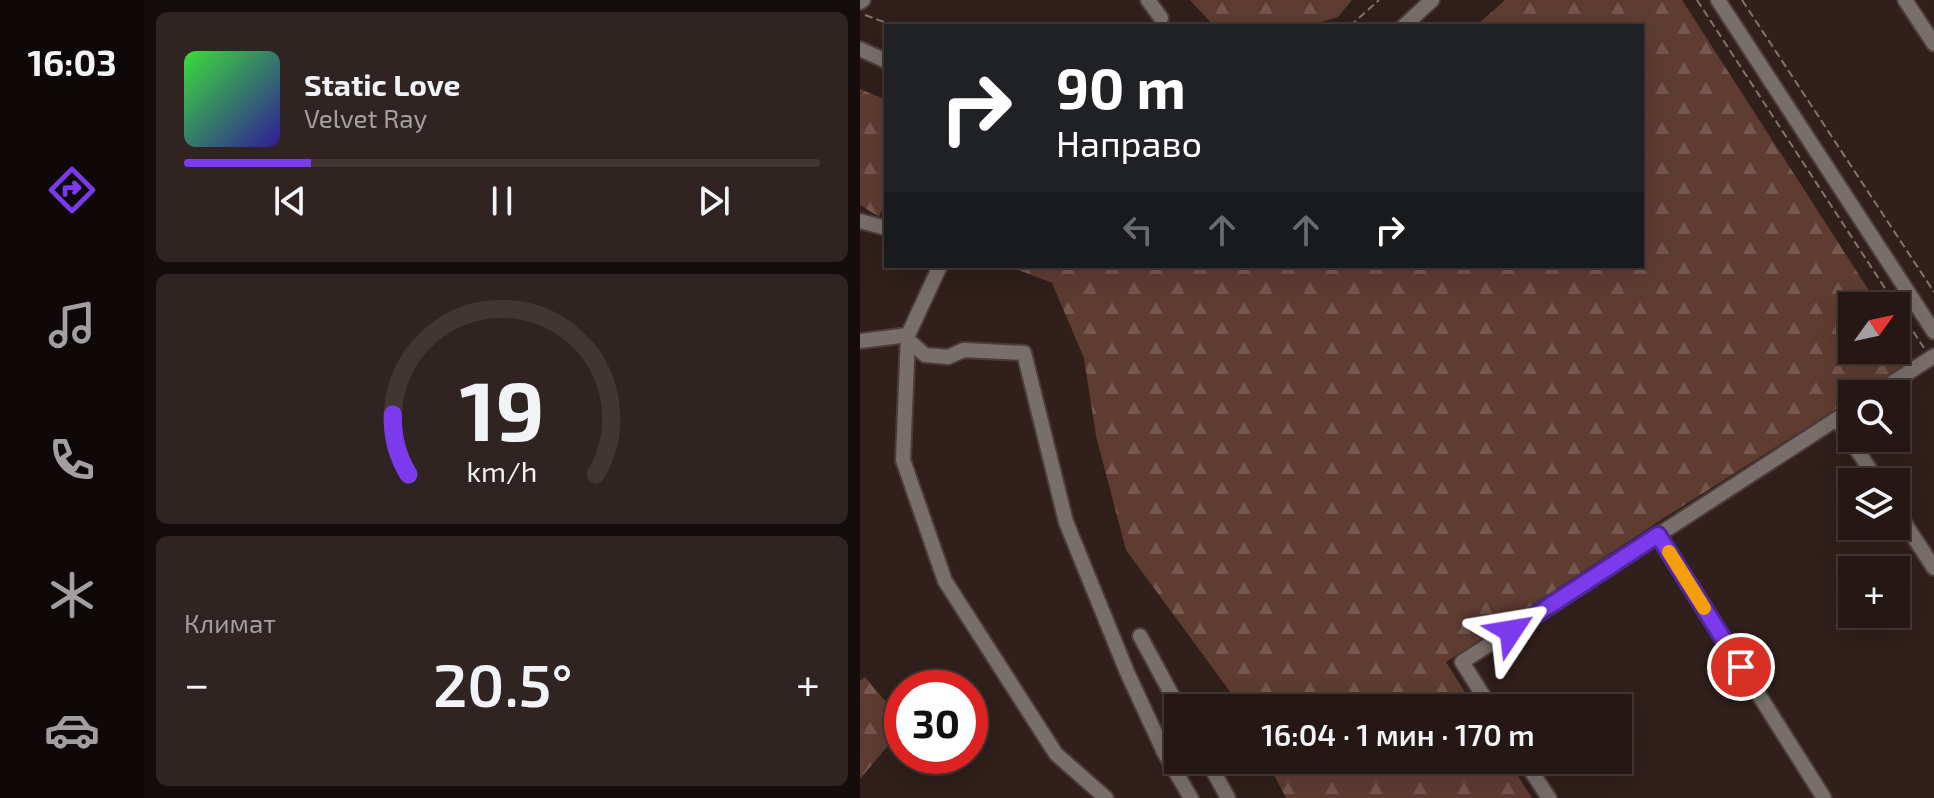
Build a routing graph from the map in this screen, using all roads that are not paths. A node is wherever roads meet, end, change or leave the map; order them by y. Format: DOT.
graph roads {
  1 [pos="1148,0"];
  2 [pos="1432,0"];
  3 [pos="1718,0"];
  4 [pos="1905,0"];
  5 [pos="1161,18"];
  6 [pos="1406,24"];
  7 [pos="1934,44"];
  8 [pos="860,49"];
  9 [pos="884,60"];
  10 [pos="860,221"];
  11 [pos="884,227"];
  12 [pos="939,268"];
  13 [pos="1934,332"];
  14 [pos="908,338"];
  15 [pos="860,341"];
  16 [pos="1932,357"];
  17 [pos="1897,380"];
  18 [pos="1837,419"];
  19 [pos="1869,468"];
  20 [pos="1910,531"];
  21 [pos="1658,535"];
  22 [pos="1934,568"];
  23 [pos="1140,636"];
  24 [pos="1171,694"];
  25 [pos="1482,694"];
  26 [pos="1215,774"];
  27 [pos="1533,774"];
  28 [pos="1106,798"];
  29 [pos="1191,798"];
  30 [pos="1228,798"];
  31 [pos="1549,798"];
  32 [pos="1824,798"];
  1 -- 5 [label="street"];
  2 -- 6 [label="street"];
  3 -- 13 [label="street"];
  4 -- 7 [label="street"];
  8 -- 9 [label="street"];
  10 -- 11 [label="street"];
  12 -- 14 [label="street"];
  14 -- 15 [label="street"];
  14 -- 28 [label="street"];
  14 -- 29 [label="street"];
  16 -- 17 [label="street"];
  18 -- 19 [label="street"];
  18 -- 21 [label="street"];
  20 -- 22 [label="street"];
  21 -- 25 [label="street"];
  21 -- 32 [label="street"];
  23 -- 24 [label="street"];
  26 -- 30 [label="street"];
  27 -- 31 [label="street"];
}
